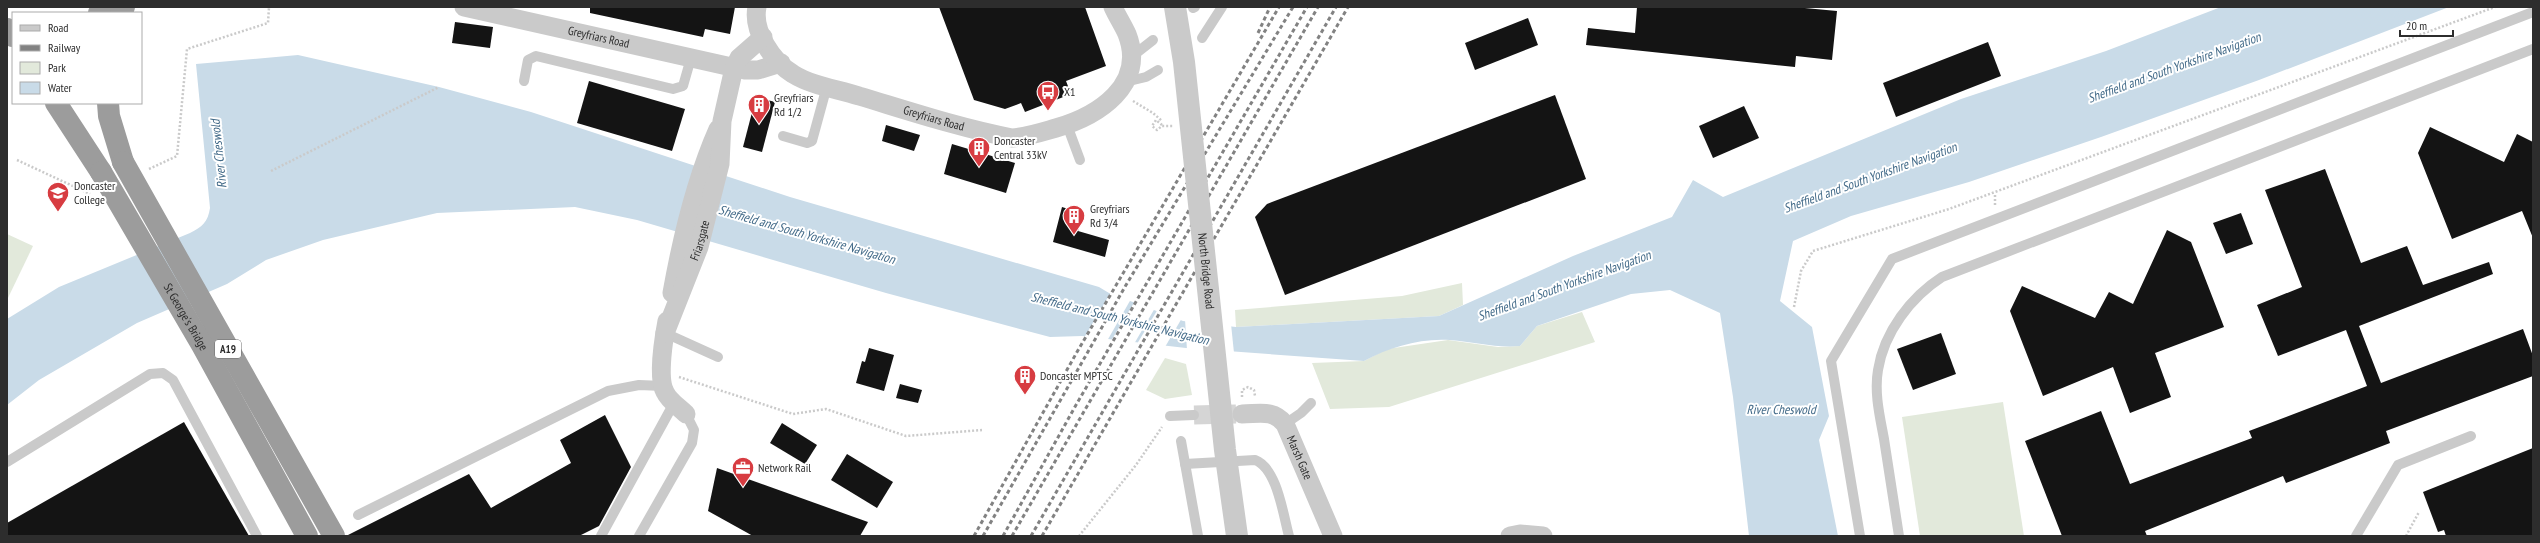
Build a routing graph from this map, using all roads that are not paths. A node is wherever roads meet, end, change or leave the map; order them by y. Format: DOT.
graph roads {
  1 [pos="464,7"];
  2 [pos="757,7"];
  3 [pos="1113,7"];
  4 [pos="1188,7"];
  5 [pos="1222,7"];
  6 [pos="2533,12"];
  7 [pos="516,13"];
  8 [pos="1202,38"];
  9 [pos="1153,40"];
  10 [pos="2533,49"];
  11 [pos="771,50"];
  12 [pos="691,58"];
  13 [pos="1130,58"];
  14 [pos="734,68"];
  15 [pos="1158,70"];
  16 [pos="524,81"];
  17 [pos="827,86"];
  18 [pos="1121,87"];
  19 [pos="57,104"];
  20 [pos="108,104"];
  21 [pos="1067,125"];
  22 [pos="783,136"];
  23 [pos="1080,160"];
  24 [pos="665,333"];
  25 [pos="718,356"];
  26 [pos="662,379"];
  27 [pos="1311,403"];
  28 [pos="1245,404"];
  29 [pos="680,409"];
  30 [pos="1194,415"];
  31 [pos="1170,416"];
  32 [pos="1285,424"];
  33 [pos="2471,436"];
  34 [pos="1181,441"];
  35 [pos="7,462"];
  36 [pos="1185,464"];
  37 [pos="358,515"];
  38 [pos="257,536"];
  39 [pos="307,536"];
  40 [pos="334,536"];
  41 [pos="601,536"];
  42 [pos="639,536"];
  43 [pos="1198,536"];
  44 [pos="1237,536"];
  45 [pos="1289,536"];
  46 [pos="1333,536"];
  47 [pos="1510,536"];
  48 [pos="1543,536"];
  49 [pos="1860,536"];
  50 [pos="1899,536"];
  51 [pos="2356,536"];
  1 -- 7 [label="street, Greyfriars Road"];
  2 -- 11 [label="street"];
  3 -- 13 [label="street, Greyfriars Road"];
  4 -- 44 [label="street, North Bridge Road, bridge"];
  5 -- 8 [label="lane"];
  6 -- 49 [label="lane"];
  7 -- 12 [label="street, Greyfriars Road"];
  9 -- 13 [label="lane"];
  10 -- 50 [label="lane"];
  11 -- 14 [label="street"];
  11 -- 14 [label="street, Greyfriars Road"];
  11 -- 17 [label="street, Greyfriars Road"];
  12 -- 14 [label="street, Greyfriars Road"];
  12 -- 16 [label="lane"];
  13 -- 18 [label="street, Greyfriars Road"];
  14 -- 24 [label="street, Friarsgate"];
  15 -- 18 [label="lane"];
  17 -- 21 [label="street, Greyfriars Road"];
  17 -- 22 [label="lane"];
  18 -- 21 [label="street, Greyfriars Road"];
  19 -- 39 [label="highway, St George's Bridge / A19, bridge"];
  20 -- 40 [label="highway, St George's Bridge / A19, bridge"];
  21 -- 23 [label="lane"];
  24 -- 25 [label="lane"];
  24 -- 26 [label="street, Friarsgate"];
  26 -- 29 [label="street"];
  26 -- 37 [label="lane"];
  27 -- 32 [label="lane"];
  28 -- 32 [label="street, Marsh Gate"];
  29 -- 41 [label="lane"];
  29 -- 42 [label="lane"];
  30 -- 31 [label="lane"];
  32 -- 46 [label="street, Marsh Gate"];
  33 -- 51 [label="lane"];
  34 -- 36 [label="lane"];
  35 -- 38 [label="lane"];
  36 -- 43 [label="lane"];
  36 -- 45 [label="lane"];
  47 -- 48 [label="street"];
}
